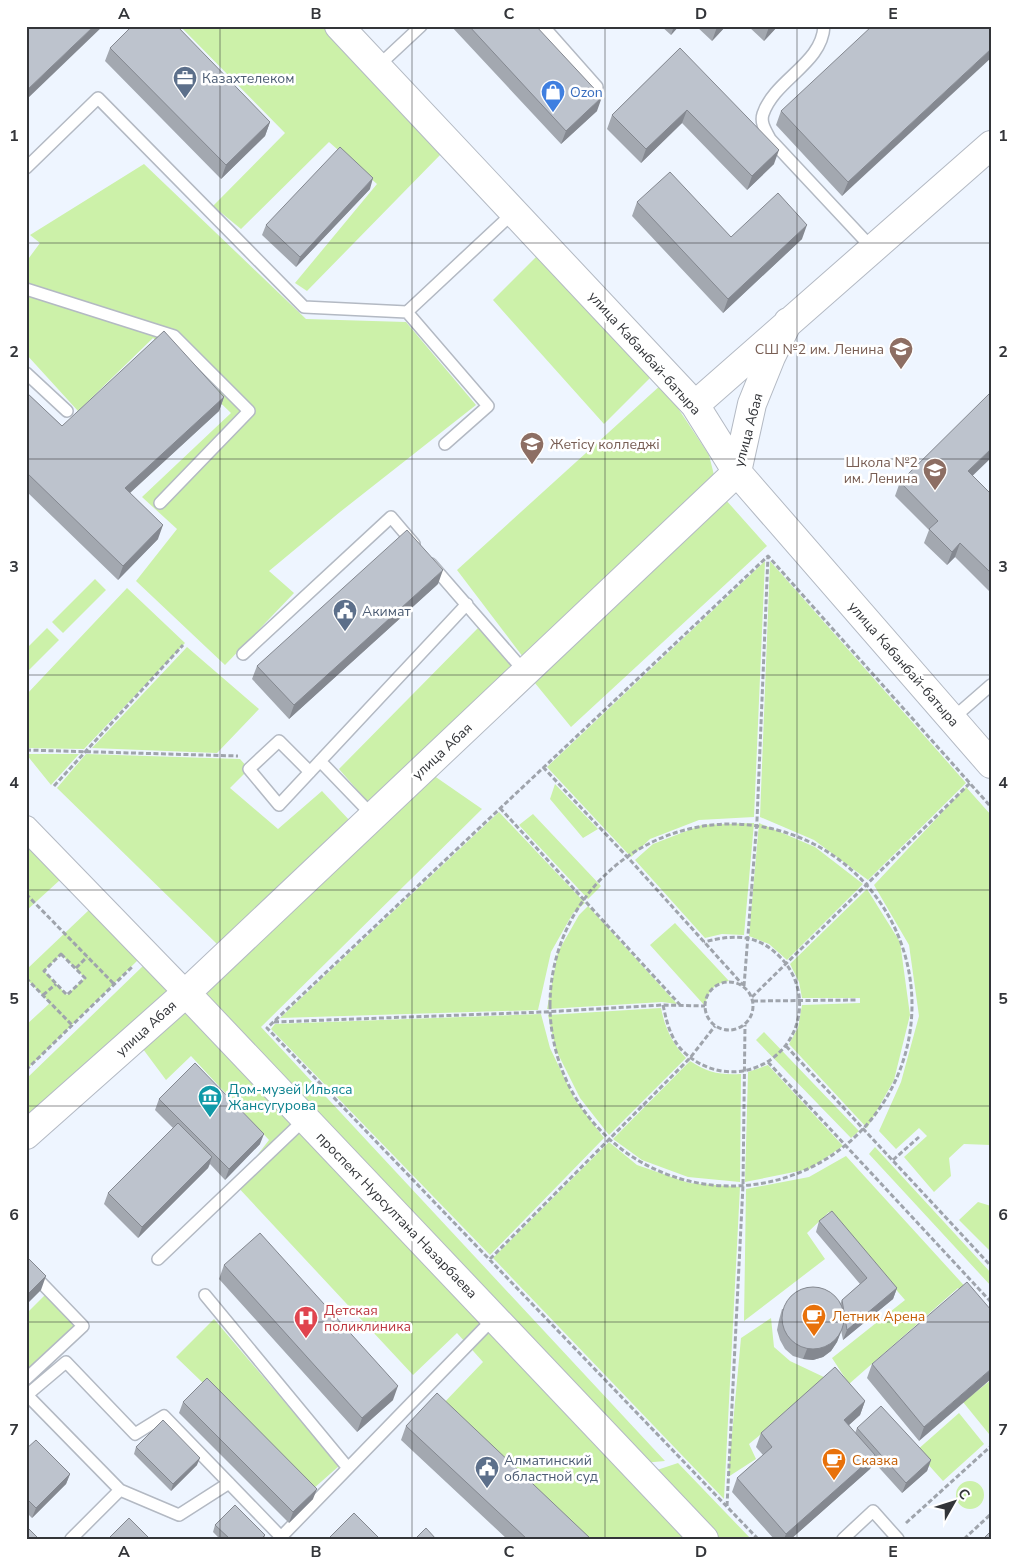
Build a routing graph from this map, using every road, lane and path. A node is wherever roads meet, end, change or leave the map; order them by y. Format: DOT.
graph roads {
  1 [pos="339,26"];
  2 [pos="421,26"];
  3 [pos="543,26"];
  4 [pos="824,26"];
  5 [pos="377,67"];
  6 [pos="597,87"];
  7 [pos="991,145"];
  8 [pos="26,168"];
  9 [pos="514,212"];
  10 [pos="872,248"];
  11 [pos="26,289"];
  12 [pos="407,312"];
  13 [pos="788,322"];
  14 [pos="26,372"];
  15 [pos="695,405"];
  16 [pos="66,411"];
  17 [pos="445,444"];
  18 [pos="737,472"];
  19 [pos="160,503"];
  20 [pos="768,556"];
  21 [pos="467,604"];
  22 [pos="183,645"];
  23 [pos="243,654"];
  24 [pos="526,672"];
  25 [pos="991,685"];
  26 [pos="952,719"];
  27 [pos="26,750"];
  28 [pos="86,752"];
  29 [pos="239,756"];
  30 [pos="320,761"];
  31 [pos="991,764"];
  32 [pos="544,767"];
  33 [pos="310,772"];
  34 [pos="970,783"];
  35 [pos="54,786"];
  36 [pos="991,807"];
  37 [pos="500,808"];
  38 [pos="373,816"];
  39 [pos="757,820"];
  40 [pos="26,828"];
  41 [pos="631,861"];
  42 [pos="625,867"];
  43 [pos="868,884"];
  44 [pos="26,894"];
  45 [pos="588,902"];
  46 [pos="746,938"];
  47 [pos="704,942"];
  48 [pos="146,952"];
  49 [pos="87,957"];
  50 [pos="787,964"];
  51 [pos="76,968"];
  52 [pos="26,978"];
  53 [pos="56,984"];
  54 [pos="114,984"];
  55 [pos="744,986"];
  56 [pos="186,993"];
  57 [pos="43,996"];
  58 [pos="753,999"];
  59 [pos="857,1000"];
  60 [pos="799,1001"];
  61 [pos="664,1005"];
  62 [pos="705,1006"];
  63 [pos="682,1007"];
  64 [pos="544,1012"];
  65 [pos="273,1022"];
  66 [pos="72,1025"];
  67 [pos="745,1025"];
  68 [pos="715,1026"];
  69 [pos="786,1046"];
  70 [pos="690,1058"];
  71 [pos="768,1062"];
  72 [pos="26,1070"];
  73 [pos="744,1072"];
  74 [pos="305,1119"];
  75 [pos="867,1132"];
  76 [pos="26,1135"];
  77 [pos="919,1137"];
  78 [pos="609,1139"];
  79 [pos="847,1146"];
  80 [pos="893,1160"];
  81 [pos="742,1185"];
  82 [pos="158,1259"];
  83 [pos="490,1259"];
  84 [pos="991,1266"];
  85 [pos="26,1267"];
  86 [pos="206,1296"];
  87 [pos="991,1302"];
  88 [pos="494,1318"];
  89 [pos="26,1379"];
  90 [pos="991,1446"];
  91 [pos="348,1468"];
  92 [pos="229,1482"];
  93 [pos="120,1490"];
  94 [pos="727,1506"];
  95 [pos="991,1514"];
  96 [pos="896,1536"];
  97 [pos="282,1538"];
  98 [pos="72,1539"];
  99 [pos="704,1539"];
  100 [pos="758,1539"];
  101 [pos="843,1539"];
  102 [pos="964,1539"];
  1 -- 5 [label="main road, улица Кабанбай-батыра"];
  2 -- 5 [label="lane"];
  3 -- 6 [label="lane"];
  4 -- 10 [label="lane"];
  5 -- 9 [label="main road, улица Кабанбай-батыра"];
  7 -- 10 [label="main road, улица Абая"];
  8 -- 12 [label="lane"];
  9 -- 12 [label="lane"];
  9 -- 15 [label="main road, улица Кабанбай-батыра"];
  10 -- 13 [label="main road, улица Абая"];
  11 -- 19 [label="lane"];
  12 -- 17 [label="lane"];
  13 -- 15 [label="main road, улица Абая"];
  13 -- 18 [label="main road, улица Абая"];
  14 -- 16 [label="lane"];
  15 -- 18 [label="main road, улица Кабанбай-батыра"];
  18 -- 24 [label="main road, улица Абая"];
  18 -- 26 [label="main road, улица Кабанбай-батыра"];
  20 -- 32 [label="path"];
  20 -- 34 [label="path"];
  20 -- 39 [label="path"];
  21 -- 23 [label="lane"];
  21 -- 24 [label="lane"];
  21 -- 30 [label="lane"];
  22 -- 28 [label="path"];
  24 -- 38 [label="main road, улица Абая"];
  25 -- 26 [label="lane"];
  26 -- 31 [label="main road, улица Кабанбай-батыра"];
  27 -- 28 [label="path"];
  28 -- 29 [label="path"];
  28 -- 35 [label="path"];
  30 -- 33 [label="lane"];
  30 -- 38 [label="lane"];
  32 -- 37 [label="path"];
  32 -- 41 [label="path"];
  33 -- 33 [label="lane"];
  34 -- 36 [label="path"];
  34 -- 43 [label="path"];
  37 -- 45 [label="path"];
  37 -- 65 [label="path"];
  38 -- 56 [label="main road, улица Абая"];
  39 -- 41 [label="path"];
  39 -- 43 [label="path"];
  39 -- 46 [label="path"];
  40 -- 48 [label="street, проспект Нурсултана Назарбаева"];
  41 -- 42 [label="path"];
  41 -- 47 [label="path"];
  43 -- 50 [label="path"];
  43 -- 75 [label="path"];
  44 -- 49 [label="path"];
  45 -- 63 [label="path"];
  45 -- 64 [label="path"];
  46 -- 47 [label="path"];
  46 -- 50 [label="path"];
  46 -- 55 [label="path"];
  47 -- 55 [label="path"];
  48 -- 54 [label="path"];
  48 -- 56 [label="street, проспект Нурсултана Назарбаева"];
  49 -- 51 [label="path"];
  49 -- 54 [label="path"];
  50 -- 58 [label="path"];
  50 -- 60 [label="path"];
  51 -- 53 [label="path"];
  51 -- 53 [label="path"];
  52 -- 57 [label="path"];
  53 -- 57 [label="path"];
  54 -- 66 [label="path"];
  55 -- 58 [label="path"];
  55 -- 62 [label="path"];
  56 -- 74 [label="main road, проспект Нурсултана Назарбаева"];
  56 -- 76 [label="main road, улица Абая"];
  57 -- 66 [label="path"];
  58 -- 60 [label="path"];
  58 -- 67 [label="path"];
  59 -- 60 [label="path"];
  60 -- 69 [label="path"];
  61 -- 63 [label="path"];
  61 -- 64 [label="path"];
  61 -- 70 [label="path"];
  62 -- 63 [label="path"];
  62 -- 68 [label="path"];
  64 -- 65 [label="path"];
  64 -- 78 [label="path"];
  65 -- 83 [label="path"];
  66 -- 72 [label="path"];
  67 -- 68 [label="path"];
  67 -- 73 [label="path"];
  68 -- 70 [label="path"];
  69 -- 71 [label="path"];
  69 -- 75 [label="path"];
  70 -- 73 [label="path"];
  70 -- 78 [label="path"];
  71 -- 73 [label="path"];
  71 -- 79 [label="path"];
  73 -- 81 [label="path"];
  74 -- 82 [label="lane"];
  74 -- 88 [label="main road, проспект Нурсултана Назарбаева"];
  75 -- 79 [label="path"];
  75 -- 80 [label="path"];
  77 -- 80 [label="path"];
  78 -- 81 [label="path"];
  78 -- 83 [label="path"];
  79 -- 81 [label="path"];
  79 -- 87 [label="path"];
  80 -- 84 [label="path"];
  81 -- 94 [label="path"];
  83 -- 94 [label="path"];
  85 -- 89 [label="lane"];
  86 -- 91 [label="lane"];
  88 -- 91 [label="lane"];
  88 -- 99 [label="main road, проспект Нурсултана Назарбаева"];
  90 -- 96 [label="path"];
  91 -- 97 [label="lane"];
  92 -- 93 [label="lane"];
  92 -- 93 [label="lane"];
  92 -- 97 [label="lane"];
  93 -- 98 [label="lane"];
  94 -- 100 [label="path"];
  95 -- 102 [label="path"];
  96 -- 101 [label="lane"];
}
